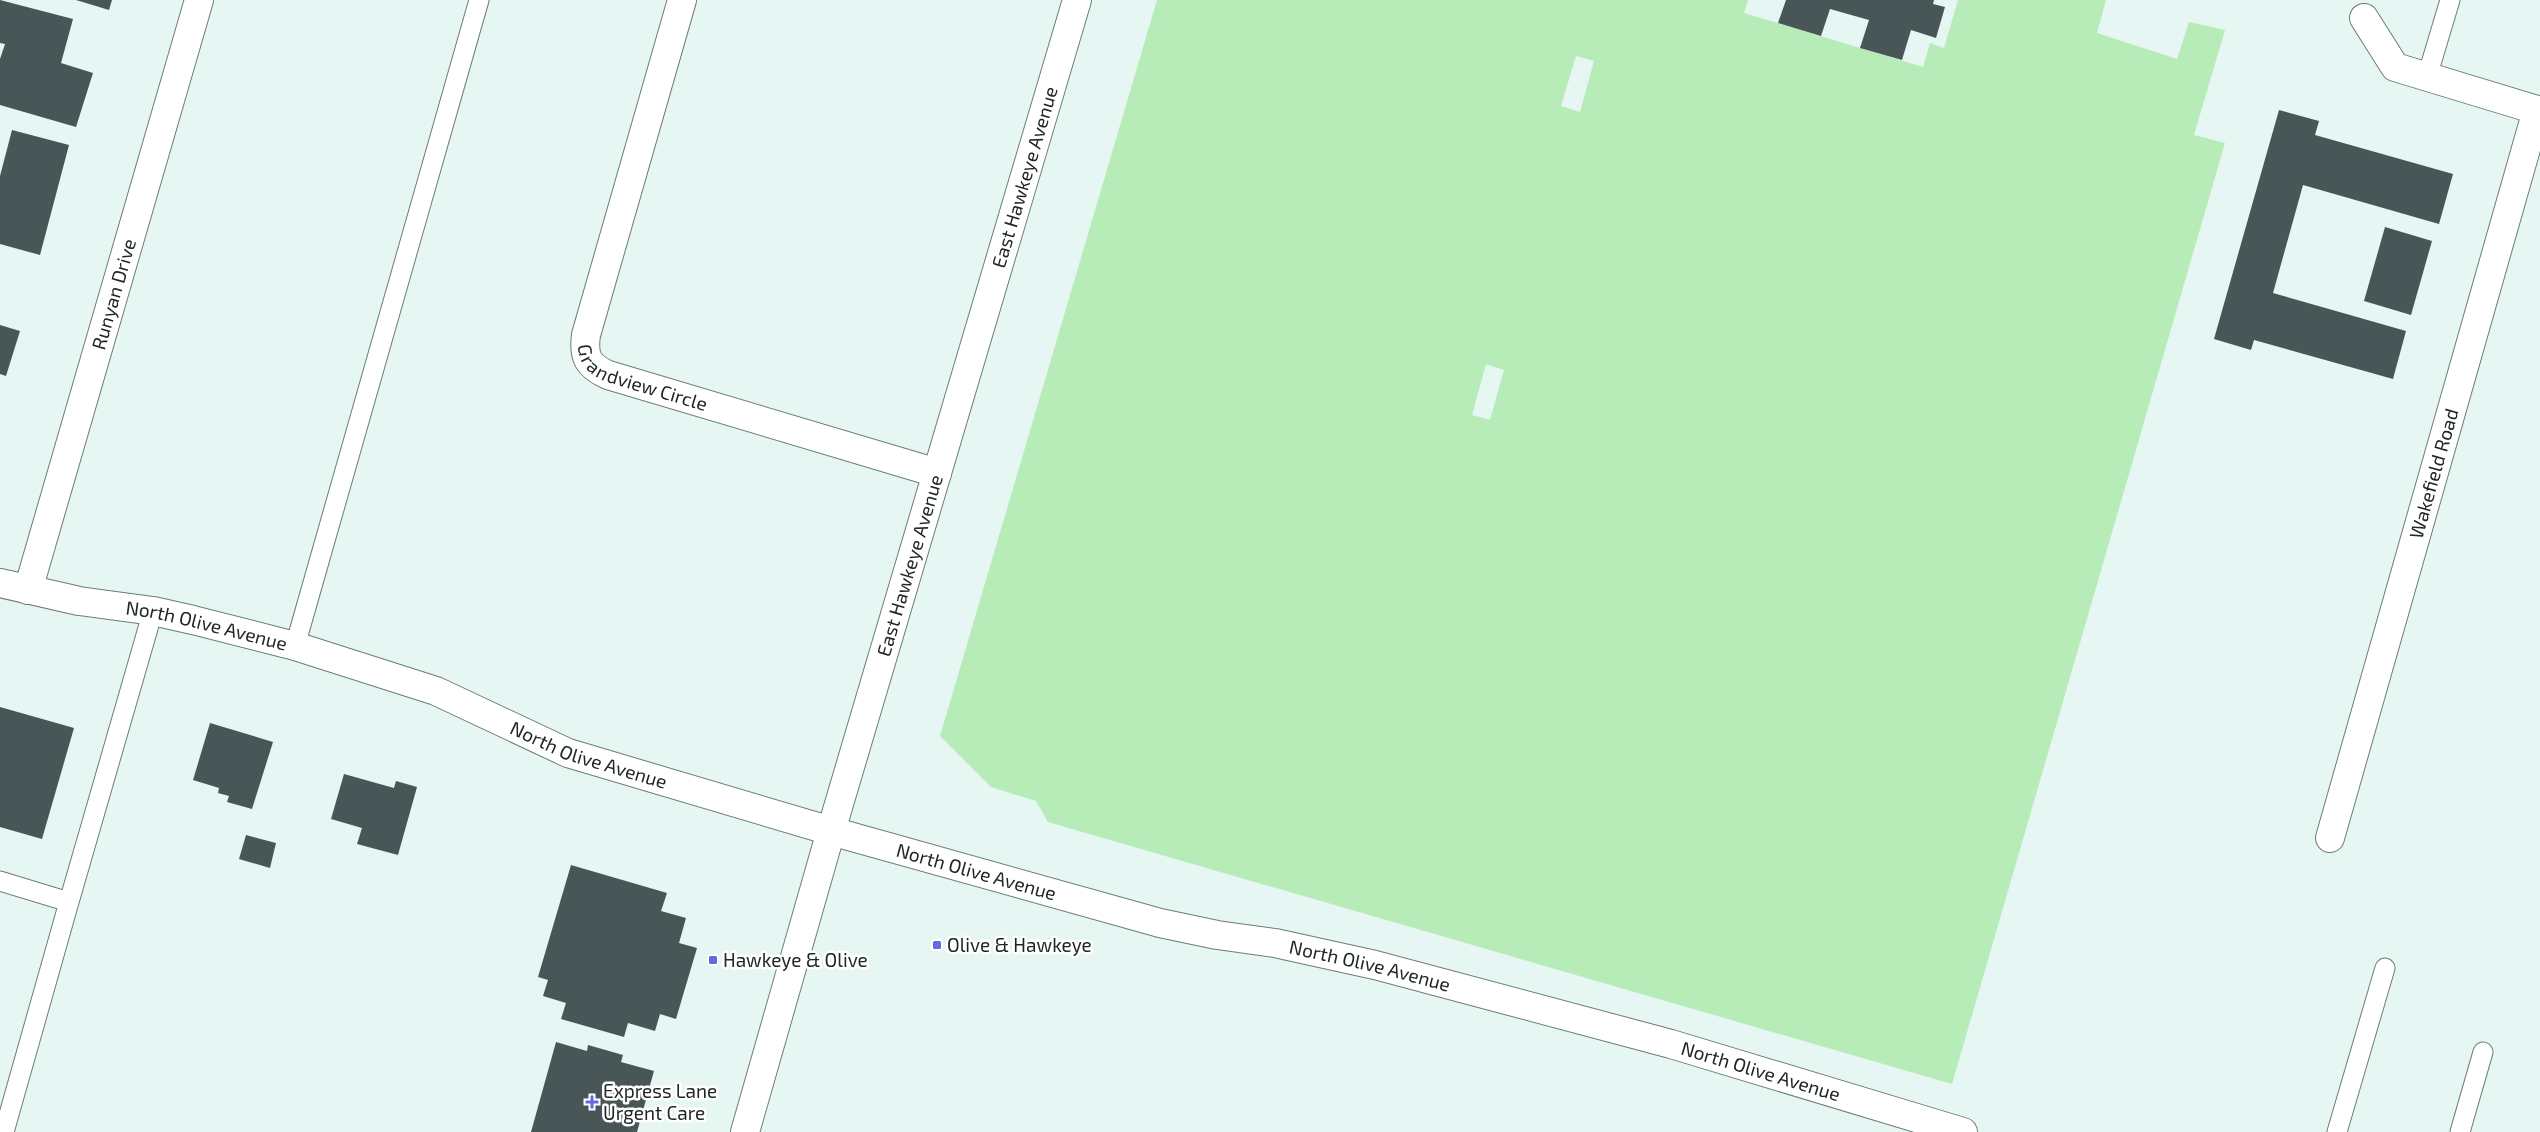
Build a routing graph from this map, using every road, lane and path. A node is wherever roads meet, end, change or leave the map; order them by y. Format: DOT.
graph roads {
  1 [pos="199,0"];
  2 [pos="479,0"];
  3 [pos="682,0"];
  4 [pos="1077,0"];
  5 [pos="2450,0"];
  6 [pos="2364,18"];
  7 [pos="2427,77"];
  8 [pos="2539,110"];
  9 [pos="937,473"];
  10 [pos="0,584"];
  11 [pos="28,590"];
  12 [pos="152,611"];
  13 [pos="295,646"];
  14 [pos="831,831"];
  15 [pos="2330,838"];
  16 [pos="0,882"];
  17 [pos="69,902"];
  18 [pos="2385,968"];
  19 [pos="2483,1052"];
  20 [pos="4,1132"];
  21 [pos="745,1132"];
  22 [pos="1963,1132"];
  23 [pos="2337,1132"];
  24 [pos="2460,1132"];
  1 -- 11 [label="street, Runyan Drive"];
  2 -- 13 [label="lane"];
  3 -- 9 [label="street, Grandview Circle"];
  4 -- 9 [label="street, East Hawkeye Avenue"];
  5 -- 7 [label="lane"];
  6 -- 7 [label="street"];
  7 -- 8 [label="street"];
  8 -- 15 [label="street, Wakefield Road"];
  9 -- 14 [label="street, East Hawkeye Avenue"];
  10 -- 11 [label="street, North Olive Avenue"];
  11 -- 12 [label="street, North Olive Avenue"];
  12 -- 13 [label="street, North Olive Avenue"];
  12 -- 17 [label="lane"];
  13 -- 14 [label="street, North Olive Avenue"];
  14 -- 21 [label="street, East Hawkeye Avenue"];
  14 -- 22 [label="street, North Olive Avenue"];
  16 -- 17 [label="lane"];
  17 -- 20 [label="lane"];
  18 -- 23 [label="lane"];
  19 -- 24 [label="lane"];
}
